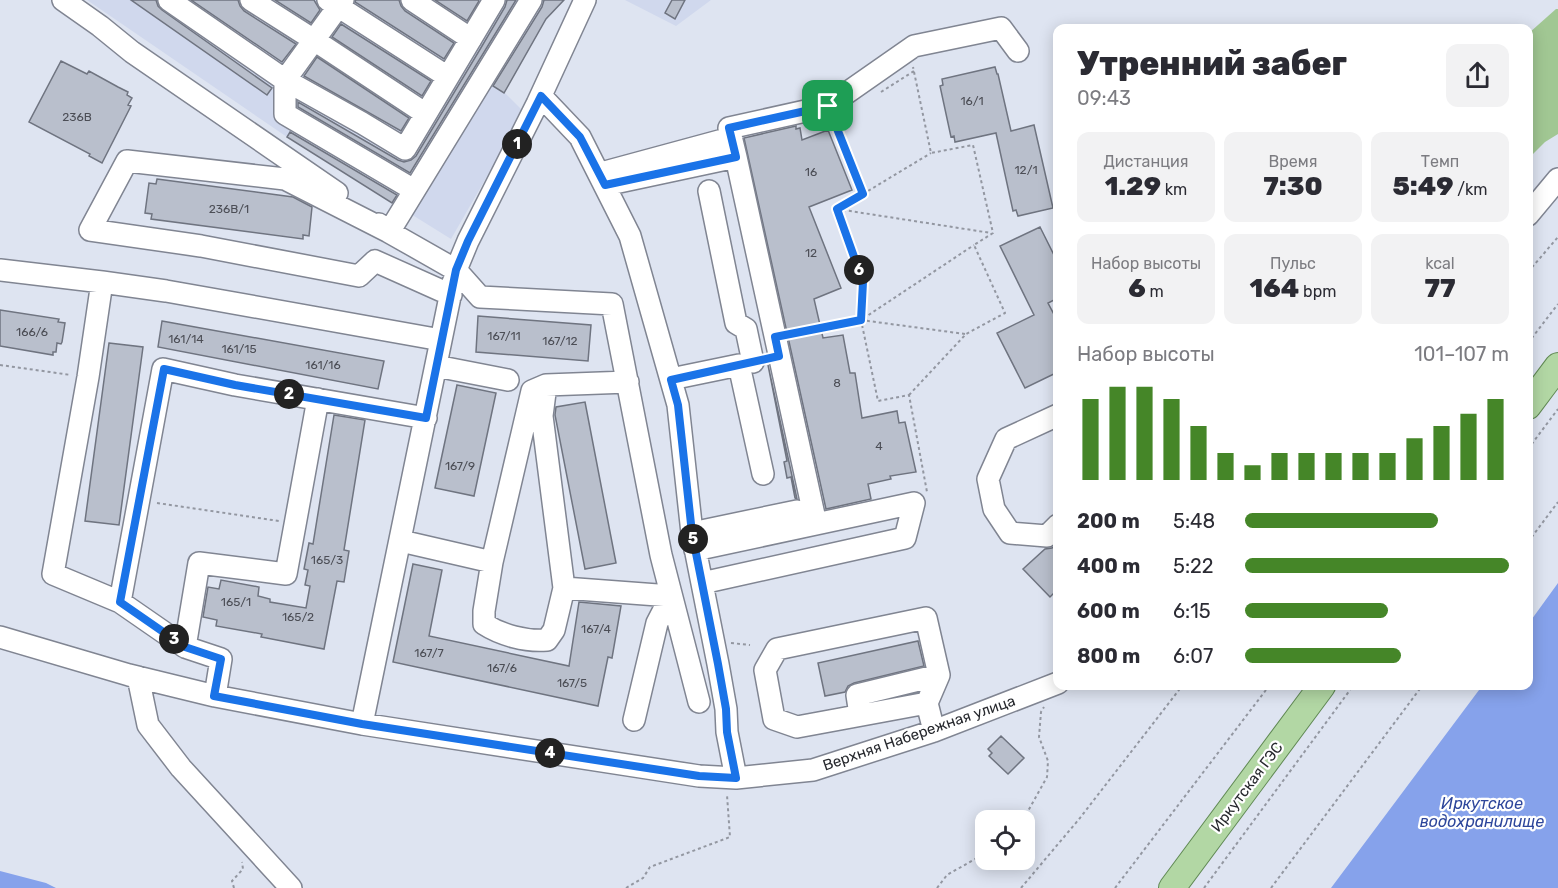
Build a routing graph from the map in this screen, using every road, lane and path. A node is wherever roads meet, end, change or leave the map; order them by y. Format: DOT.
graph roads {
  1 [pos="63,0"];
  2 [pos="169,0"];
  3 [pos="251,0"];
  4 [pos="412,0"];
  5 [pos="531,0"];
  6 [pos="585,0"];
  7 [pos="492,1"];
  8 [pos="336,2"];
  9 [pos="471,39"];
  10 [pos="314,40"];
  11 [pos="909,50"];
  12 [pos="1018,51"];
  13 [pos="448,77"];
  14 [pos="285,80"];
  15 [pos="541,96"];
  16 [pos="828,106"];
  17 [pos="426,114"];
  18 [pos="723,140"];
  19 [pos="931,153"];
  20 [pos="736,157"];
  21 [pos="602,179"];
  22 [pos="1558,179"];
  23 [pos="414,190"];
  24 [pos="709,191"];
  25 [pos="863,194"];
  26 [pos="837,209"];
  27 [pos="1533,209"];
  28 [pos="389,232"];
  29 [pos="993,233"];
  30 [pos="1558,237"];
  31 [pos="974,245"];
  32 [pos="1533,266"];
  33 [pos="0,270"];
  34 [pos="456,270"];
  35 [pos="102,282"];
  36 [pos="451,295"];
  37 [pos="1558,304"];
  38 [pos="861,320"];
  39 [pos="966,334"];
  40 [pos="1533,336"];
  41 [pos="441,340"];
  42 [pos="777,346"];
  43 [pos="746,363"];
  44 [pos="0,365"];
  45 [pos="436,366"];
  46 [pos="1558,366"];
  47 [pos="88,377"];
  48 [pos="508,380"];
  49 [pos="671,380"];
  50 [pos="628,382"];
  51 [pos="546,386"];
  52 [pos="909,395"];
  53 [pos="318,399"];
  54 [pos="1533,399"];
  55 [pos="1558,409"];
  56 [pos="1053,417"];
  57 [pos="426,418"];
  58 [pos="1533,442"];
  59 [pos="763,474"];
  60 [pos="928,499"];
  61 [pos="139,500"];
  62 [pos="1558,502"];
  63 [pos="797,512"];
  64 [pos="295,523"];
  65 [pos="816,524"];
  66 [pos="1053,530"];
  67 [pos="1533,535"];
  68 [pos="401,541"];
  69 [pos="694,541"];
  70 [pos="492,562"];
  71 [pos="702,583"];
  72 [pos="564,588"];
  73 [pos="671,596"];
  74 [pos="120,602"];
  75 [pos="0,637"];
  76 [pos="185,647"];
  77 [pos="939,675"];
  78 [pos="138,677"];
  79 [pos="1053,685"];
  80 [pos="1053,688"];
  81 [pos="1179,690"];
  82 [pos="1266,690"];
  83 [pos="1319,690"];
  84 [pos="1350,690"];
  85 [pos="1419,690"];
  86 [pos="214,696"];
  87 [pos="699,702"];
  88 [pos="927,703"];
  89 [pos="860,715"];
  90 [pos="634,720"];
  91 [pos="362,724"];
  92 [pos="934,731"];
  93 [pos="731,778"];
  94 [pos="1029,810"];
  95 [pos="975,859"];
  96 [pos="291,888"];
  97 [pos="626,888"];
  98 [pos="937,888"];
  99 [pos="1021,888"];
  100 [pos="1115,888"];
  101 [pos="1172,888"];
  102 [pos="1203,888"];
  103 [pos="1271,888"];
  1 -- 28 [label="street"];
  2 -- 14 [label="street"];
  3 -- 10 [label="street"];
  4 -- 9 [label="street"];
  5 -- 23 [label="street"];
  6 -- 15 [label="street"];
  7 -- 9 [label="street"];
  8 -- 10 [label="street"];
  8 -- 13 [label="street"];
  9 -- 13 [label="street"];
  10 -- 14 [label="street"];
  10 -- 17 [label="street"];
  11 -- 12 [label="street"];
  11 -- 16 [label="street"];
  11 -- 19 [label="path"];
  13 -- 17 [label="street"];
  14 -- 17 [label="street"];
  14 -- 23 [label="street"];
  15 -- 21 [label="street"];
  15 -- 34 [label="street"];
  16 -- 20 [label="street"];
  16 -- 25 [label="path"];
  18 -- 21 [label="street"];
  19 -- 25 [label="path"];
  19 -- 29 [label="path"];
  20 -- 21 [label="street"];
  20 -- 42 [label="street"];
  21 -- 49 [label="street"];
  22 -- 27 [label="street"];
  23 -- 28 [label="street"];
  24 -- 43 [label="street"];
  25 -- 26 [label="path"];
  26 -- 29 [label="path"];
  26 -- 38 [label="path"];
  28 -- 34 [label="street"];
  28 -- 36 [label="street"];
  29 -- 31 [label="path"];
  30 -- 32 [label="path"];
  31 -- 38 [label="path"];
  31 -- 39 [label="path"];
  33 -- 35 [label="street"];
  34 -- 36 [label="street"];
  34 -- 50 [label="street"];
  35 -- 41 [label="street"];
  35 -- 47 [label="street"];
  36 -- 41 [label="street"];
  37 -- 40 [label="path"];
  38 -- 39 [label="path"];
  38 -- 42 [label="path"];
  38 -- 52 [label="path"];
  39 -- 52 [label="path"];
  41 -- 45 [label="street"];
  42 -- 43 [label="street"];
  42 -- 65 [label="street"];
  43 -- 49 [label="street"];
  43 -- 59 [label="street"];
  44 -- 47 [label="path"];
  45 -- 48 [label="street"];
  45 -- 57 [label="street"];
  46 -- 54 [label="main road"];
  47 -- 74 [label="street"];
  49 -- 69 [label="street"];
  50 -- 51 [label="street"];
  50 -- 73 [label="street"];
  51 -- 70 [label="street"];
  51 -- 72 [label="street"];
  52 -- 60 [label="path"];
  53 -- 57 [label="street"];
  53 -- 61 [label="street"];
  53 -- 64 [label="street"];
  55 -- 58 [label="path"];
  56 -- 66 [label="street"];
  57 -- 68 [label="street"];
  61 -- 64 [label="path"];
  61 -- 74 [label="street"];
  62 -- 67 [label="path"];
  63 -- 69 [label="street"];
  64 -- 76 [label="street"];
  65 -- 69 [label="street"];
  65 -- 71 [label="street"];
  68 -- 70 [label="street"];
  68 -- 91 [label="street"];
  69 -- 71 [label="street"];
  70 -- 72 [label="street"];
  71 -- 93 [label="street"];
  72 -- 73 [label="street"];
  73 -- 87 [label="street"];
  73 -- 90 [label="street"];
  74 -- 76 [label="street"];
  75 -- 78 [label="street, Верхняя Набережная улица"];
  76 -- 86 [label="street"];
  77 -- 88 [label="street"];
  77 -- 89 [label="street"];
  77 -- 89 [label="street"];
  78 -- 86 [label="street, Верхняя Набережная улица"];
  78 -- 96 [label="street"];
  79 -- 92 [label="street, Верхняя Набережная улица"];
  80 -- 94 [label="path"];
  81 -- 99 [label="path"];
  82 -- 100 [label="path"];
  83 -- 101 [label="main road, Иркутская ГЭС"];
  84 -- 102 [label="path"];
  85 -- 103 [label="path"];
  86 -- 91 [label="street, Верхняя Набережная улица"];
  88 -- 89 [label="street"];
  88 -- 92 [label="street"];
  91 -- 93 [label="street, Верхняя Набережная улица"];
  92 -- 93 [label="street, Верхняя Набережная улица"];
  93 -- 97 [label="path"];
  95 -- 98 [label="path"];
}
